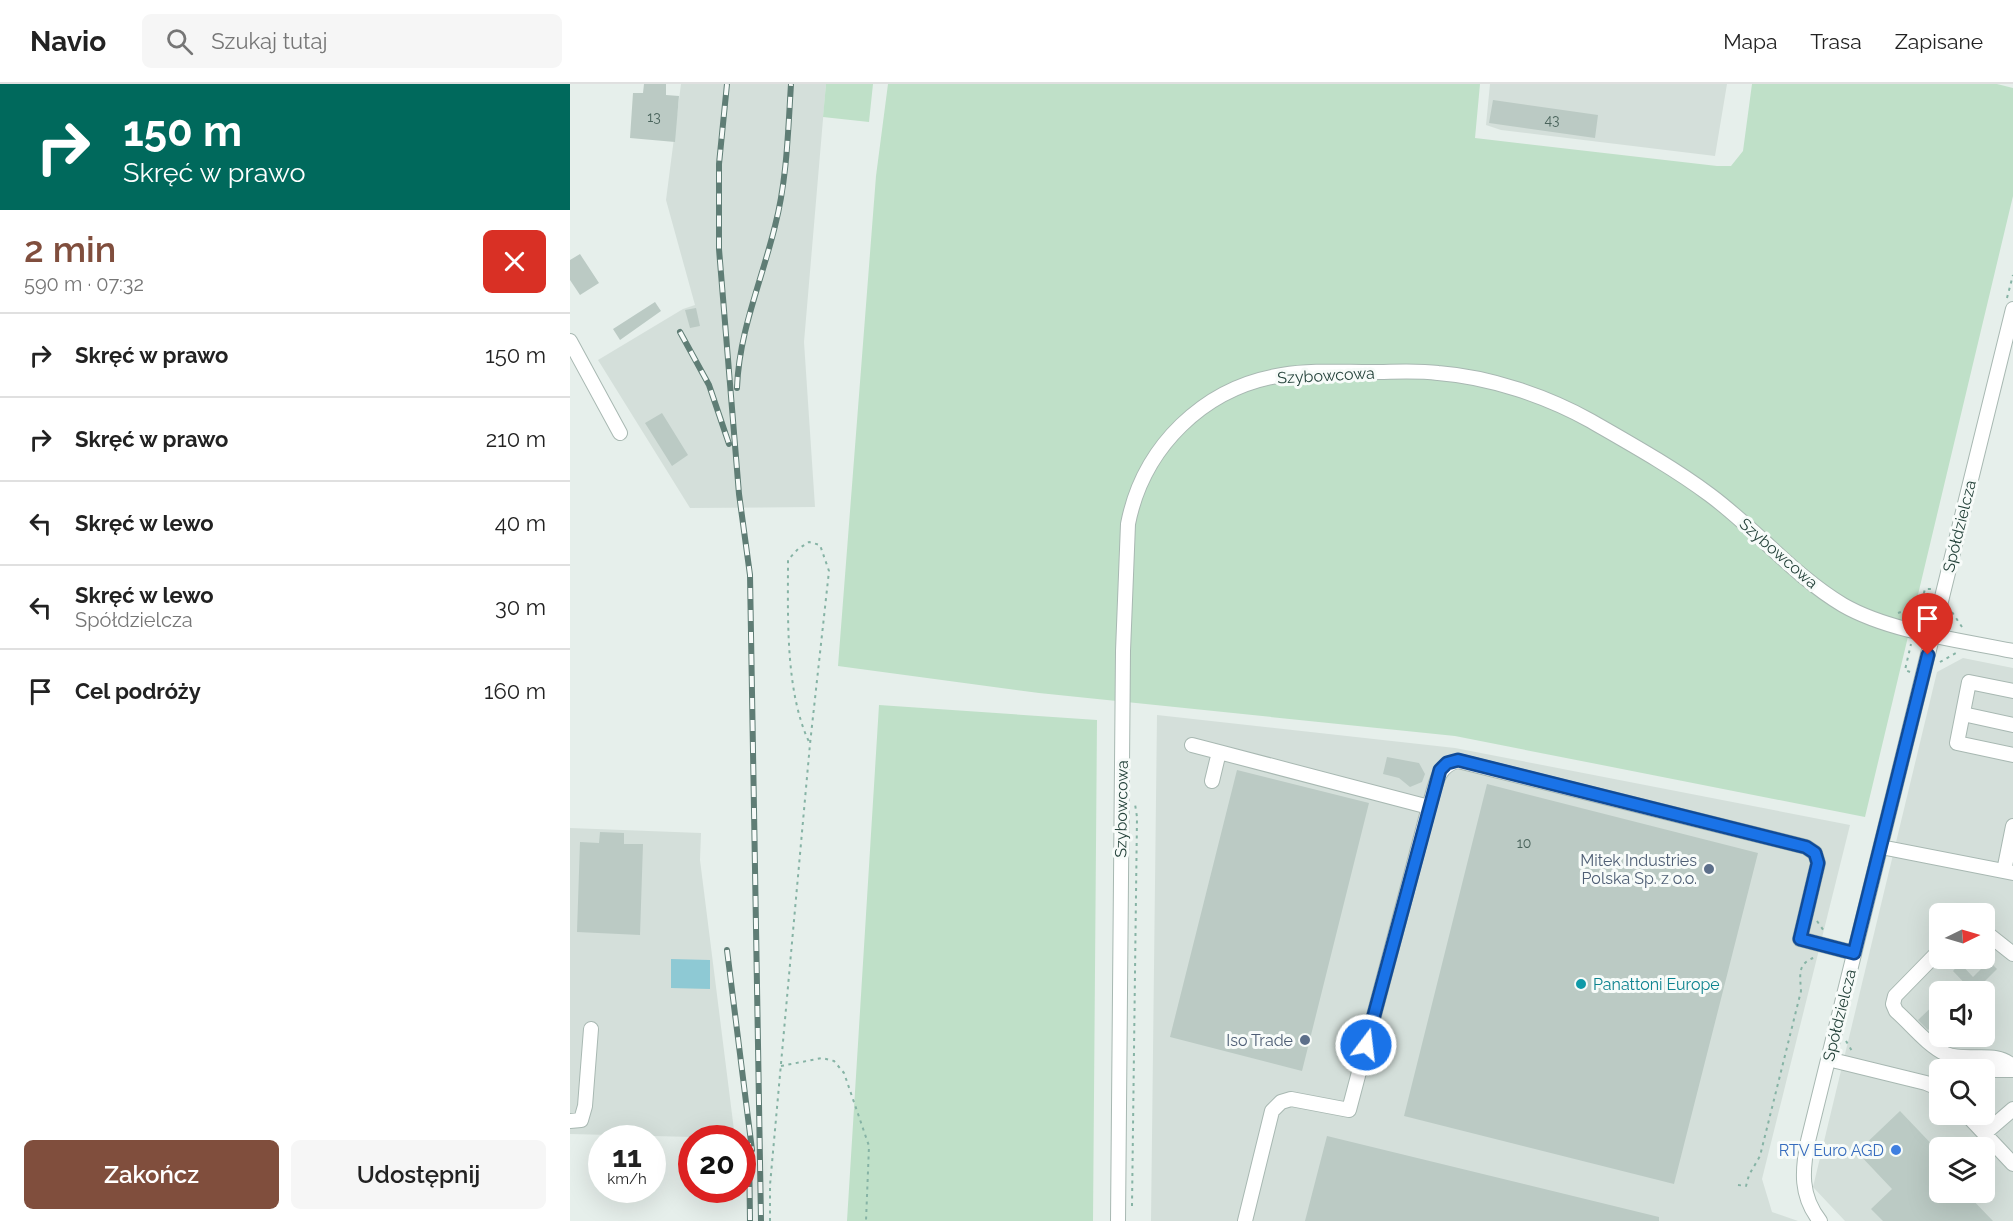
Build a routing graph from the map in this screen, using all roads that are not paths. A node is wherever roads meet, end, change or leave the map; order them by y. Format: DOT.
graph roads {
  1 [pos="2013,309"];
  2 [pos="570,341"];
  3 [pos="620,433"];
  4 [pos="1933,635"];
  5 [pos="2013,651"];
  6 [pos="2013,691"];
  7 [pos="1963,714"];
  8 [pos="2013,724"];
  9 [pos="1192,745"];
  10 [pos="1219,753"];
  11 [pos="2013,755"];
  12 [pos="1212,781"];
  13 [pos="1429,807"];
  14 [pos="2013,825"];
  15 [pos="1881,847"];
  16 [pos="2008,872"];
  17 [pos="1995,940"];
  18 [pos="1854,953"];
  19 [pos="2013,954"];
  20 [pos="1929,961"];
  21 [pos="591,1029"];
  22 [pos="1937,1049"];
  23 [pos="1828,1059"];
  24 [pos="1946,1059"];
  25 [pos="2013,1069"];
  26 [pos="1995,1070"];
  27 [pos="1929,1084"];
  28 [pos="2013,1109"];
  29 [pos="570,1121"];
  30 [pos="1976,1125"];
  31 [pos="1984,1134"];
  32 [pos="2013,1164"];
  33 [pos="1118,1221"];
  34 [pos="1245,1221"];
  35 [pos="1820,1221"];
  1 -- 4 [label="street, Spółdzielcza"];
  2 -- 3 [label="street"];
  4 -- 5 [label="street, Szybowcowa"];
  4 -- 15 [label="street, Spółdzielcza"];
  4 -- 33 [label="street, Szybowcowa"];
  6 -- 7 [label="street"];
  7 -- 8 [label="street"];
  7 -- 11 [label="street"];
  9 -- 10 [label="street"];
  10 -- 12 [label="street"];
  10 -- 13 [label="street"];
  13 -- 18 [label="street"];
  13 -- 34 [label="street"];
  14 -- 16 [label="street"];
  15 -- 16 [label="street"];
  15 -- 18 [label="street, Spółdzielcza"];
  17 -- 19 [label="street"];
  18 -- 23 [label="street, Spółdzielcza"];
  20 -- 22 [label="street"];
  21 -- 29 [label="street"];
  22 -- 24 [label="street"];
  22 -- 25 [label="street"];
  23 -- 27 [label="street"];
  23 -- 35 [label="street, Spółdzielcza"];
  25 -- 26 [label="street"];
  28 -- 31 [label="street"];
  30 -- 31 [label="street"];
  31 -- 32 [label="street"];
}
